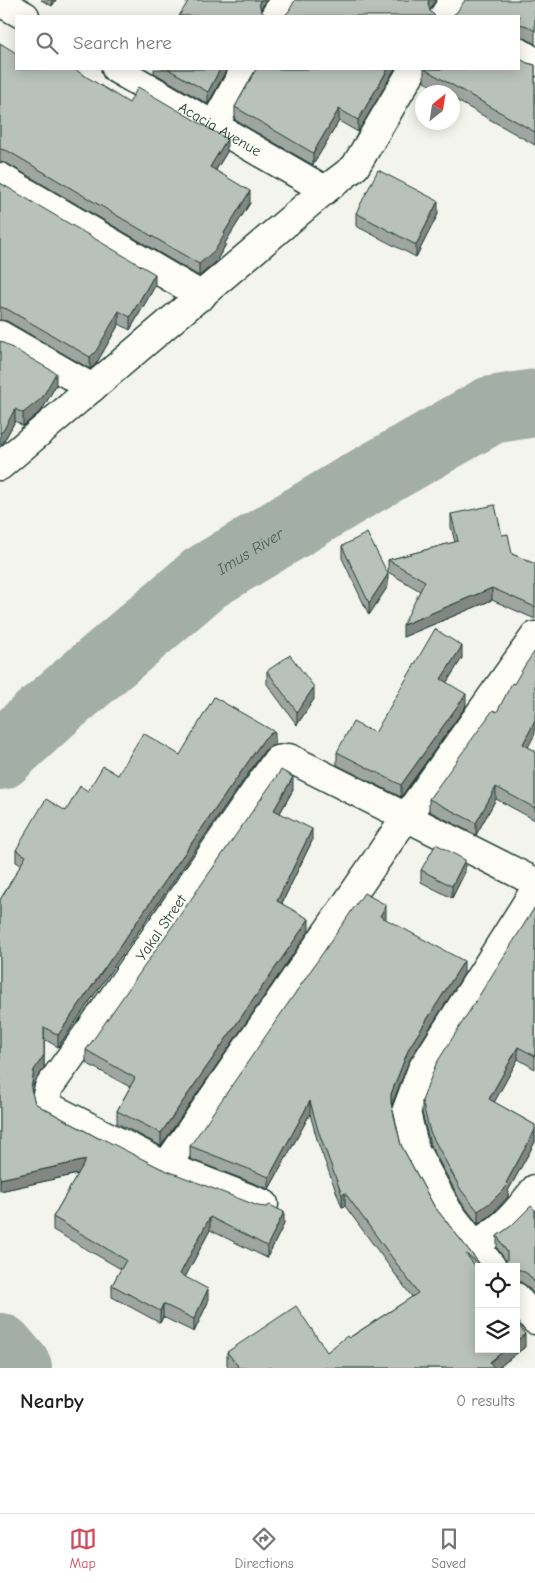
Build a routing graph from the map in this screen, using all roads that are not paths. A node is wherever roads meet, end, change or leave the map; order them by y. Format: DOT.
graph roads {
  1 [pos="284,0"];
  2 [pos="0,2"];
  3 [pos="23,15"];
  4 [pos="276,15"];
  5 [pos="520,53"];
  6 [pos="535,62"];
  7 [pos="118,70"];
  8 [pos="244,70"];
  9 [pos="412,70"];
  10 [pos="214,125"];
  11 [pos="0,177"];
  12 [pos="325,190"];
  13 [pos="202,296"];
  14 [pos="0,335"];
  15 [pos="92,388"];
  16 [pos="0,466"];
  17 [pos="535,636"];
  18 [pos="406,817"];
  19 [pos="535,882"];
  20 [pos="535,890"];
  21 [pos="166,1166"];
  22 [pos="535,1189"];
  23 [pos="264,1204"];
  24 [pos="474,1244"];
  25 [pos="489,1263"];
  26 [pos="520,1301"];
  27 [pos="535,1320"];
  1 -- 4 [label="street"];
  2 -- 3 [label="street"];
  5 -- 6 [label="street"];
  7 -- 10 [label="street, Acacia Avenue"];
  8 -- 10 [label="street"];
  9 -- 12 [label="street"];
  10 -- 12 [label="street, Acacia Avenue"];
  11 -- 13 [label="street"];
  12 -- 13 [label="street"];
  13 -- 15 [label="street"];
  14 -- 15 [label="street"];
  15 -- 16 [label="street"];
  17 -- 18 [label="street"];
  18 -- 19 [label="street"];
  18 -- 21 [label="street"];
  18 -- 21 [label="street, Yakal Street"];
  20 -- 24 [label="street"];
  21 -- 23 [label="street"];
  22 -- 24 [label="street"];
  24 -- 25 [label="street"];
  26 -- 27 [label="street"];
}
